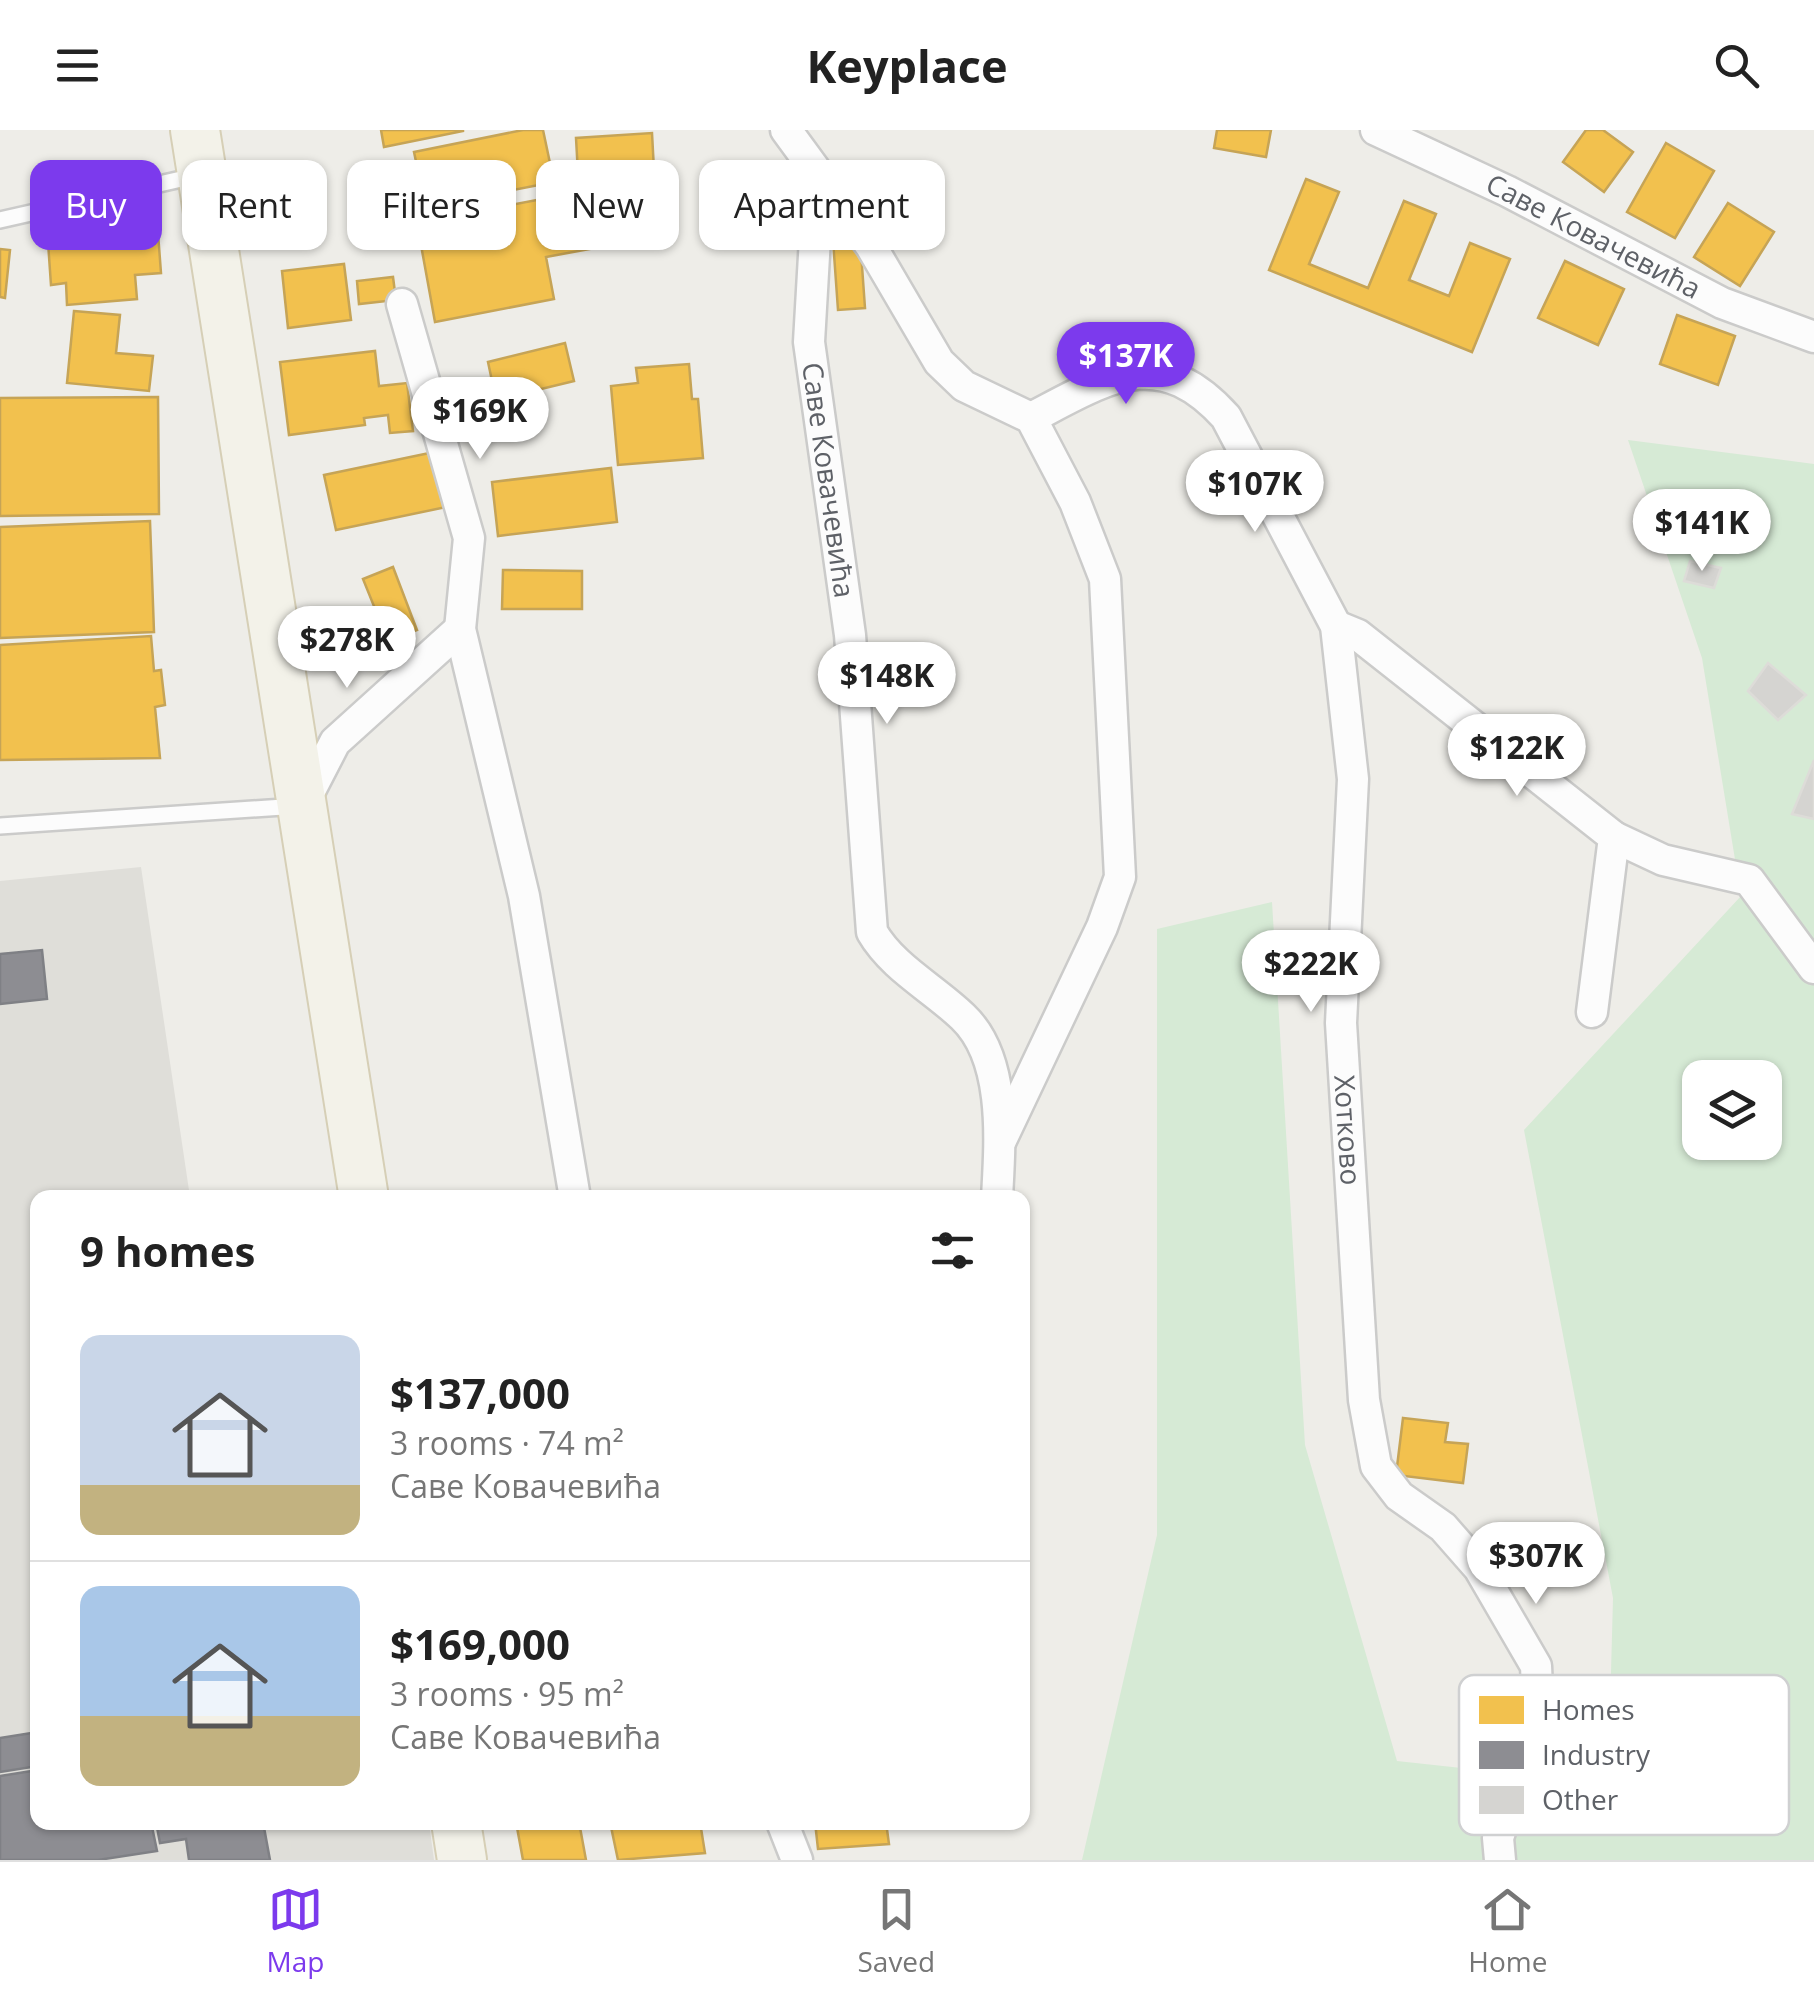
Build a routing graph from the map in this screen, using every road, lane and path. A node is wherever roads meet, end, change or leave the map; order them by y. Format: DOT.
graph roads {
  1 [pos="786,130"];
  2 [pos="1376,130"];
  3 [pos="199,152"];
  4 [pos="808,160"];
  5 [pos="0,220"];
  6 [pos="814,250"];
  7 [pos="872,250"];
  8 [pos="402,304"];
  9 [pos="1814,336"];
  10 [pos="1031,418"];
  11 [pos="1336,626"];
  12 [pos="460,630"];
  13 [pos="302,806"];
  14 [pos="0,826"];
  15 [pos="1614,837"];
  16 [pos="1814,968"];
  17 [pos="1592,1012"];
  18 [pos="1000,1140"];
  19 [pos="363,1190"];
  20 [pos="574,1190"];
  21 [pos="997,1190"];
  22 [pos="1536,1675"];
  23 [pos="457,1830"];
  24 [pos="785,1830"];
  25 [pos="1499,1835"];
  26 [pos="462,1860"];
  27 [pos="797,1860"];
  28 [pos="1500,1860"];
  1 -- 4 [label="street"];
  2 -- 9 [label="street, Саве Ковачевића"];
  3 -- 5 [label="lane"];
  3 -- 13 [label="main road"];
  6 -- 18 [label="street, Саве Ковачевића"];
  7 -- 10 [label="street"];
  8 -- 12 [label="street"];
  10 -- 11 [label="street"];
  10 -- 18 [label="street, Саве Ковачевића"];
  11 -- 15 [label="street"];
  11 -- 22 [label="street, Хотково"];
  12 -- 13 [label="street"];
  12 -- 20 [label="street"];
  13 -- 14 [label="lane"];
  13 -- 19 [label="main road"];
  15 -- 16 [label="street"];
  15 -- 17 [label="street"];
  18 -- 21 [label="street, Саве Ковачевића"];
  23 -- 26 [label="main road"];
  24 -- 27 [label="street"];
  25 -- 28 [label="street, Хотково"];
}
